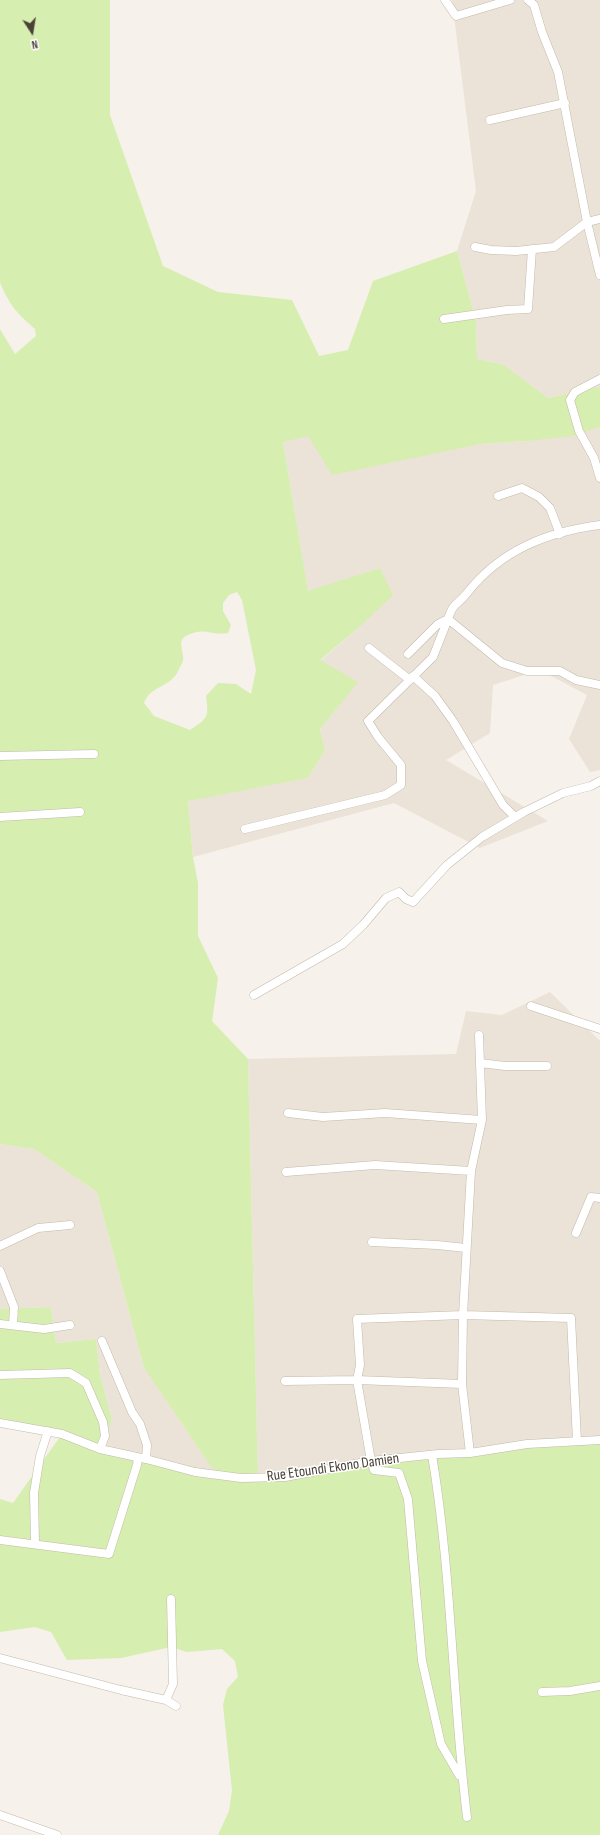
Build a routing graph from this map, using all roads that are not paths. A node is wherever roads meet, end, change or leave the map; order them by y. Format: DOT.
graph roads {
  1 [pos="445,0"];
  2 [pos="510,0"];
  3 [pos="528,0"];
  4 [pos="565,103"];
  5 [pos="490,120"];
  6 [pos="600,219"];
  7 [pos="587,222"];
  8 [pos="475,247"];
  9 [pos="532,249"];
  10 [pos="600,275"];
  11 [pos="444,318"];
  12 [pos="600,380"];
  13 [pos="600,478"];
  14 [pos="498,496"];
  15 [pos="600,525"];
  16 [pos="560,534"];
  17 [pos="448,620"];
  18 [pos="369,648"];
  19 [pos="408,654"];
  20 [pos="412,678"];
  21 [pos="600,685"];
  22 [pos="94,754"];
  23 [pos="0,756"];
  24 [pos="600,781"];
  25 [pos="80,812"];
  26 [pos="0,816"];
  27 [pos="515,817"];
  28 [pos="245,829"];
  29 [pos="254,995"];
  30 [pos="531,1006"];
  31 [pos="600,1029"];
  32 [pos="479,1034"];
  33 [pos="480,1063"];
  34 [pos="547,1066"];
  35 [pos="288,1113"];
  36 [pos="482,1120"];
  37 [pos="472,1171"];
  38 [pos="286,1172"];
  39 [pos="600,1198"];
  40 [pos="70,1226"];
  41 [pos="576,1233"];
  42 [pos="372,1242"];
  43 [pos="0,1246"];
  44 [pos="466,1248"];
  45 [pos="0,1271"];
  46 [pos="463,1315"];
  47 [pos="0,1324"];
  48 [pos="13,1325"];
  49 [pos="70,1325"];
  50 [pos="102,1341"];
  51 [pos="0,1375"];
  52 [pos="357,1380"];
  53 [pos="285,1381"];
  54 [pos="462,1384"];
  55 [pos="0,1422"];
  56 [pos="48,1431"];
  57 [pos="600,1440"];
  58 [pos="577,1441"];
  59 [pos="100,1449"];
  60 [pos="470,1453"];
  61 [pos="432,1455"];
  62 [pos="142,1458"];
  63 [pos="371,1462"];
  64 [pos="0,1540"];
  65 [pos="35,1543"];
  66 [pos="171,1599"];
  67 [pos="0,1658"];
  68 [pos="600,1686"];
  69 [pos="542,1692"];
  70 [pos="166,1700"];
  71 [pos="176,1706"];
  72 [pos="459,1775"];
  73 [pos="0,1815"];
  74 [pos="467,1817"];
  75 [pos="57,1835"];
  1 -- 2 [label="street"];
  3 -- 4 [label="street"];
  4 -- 5 [label="street"];
  4 -- 7 [label="street"];
  6 -- 7 [label="street"];
  7 -- 9 [label="street"];
  7 -- 10 [label="street"];
  8 -- 9 [label="street"];
  9 -- 11 [label="street"];
  12 -- 13 [label="street"];
  14 -- 16 [label="street"];
  15 -- 16 [label="street"];
  16 -- 17 [label="street"];
  17 -- 19 [label="street"];
  17 -- 20 [label="street"];
  17 -- 21 [label="street"];
  18 -- 20 [label="street"];
  20 -- 27 [label="street"];
  20 -- 28 [label="street"];
  22 -- 23 [label="street"];
  24 -- 27 [label="street"];
  25 -- 26 [label="street"];
  27 -- 29 [label="street"];
  30 -- 31 [label="street"];
  32 -- 33 [label="street"];
  33 -- 34 [label="street"];
  33 -- 36 [label="street"];
  35 -- 36 [label="street"];
  36 -- 37 [label="street"];
  37 -- 38 [label="street"];
  37 -- 44 [label="street"];
  39 -- 41 [label="street"];
  40 -- 43 [label="street"];
  42 -- 44 [label="street"];
  44 -- 46 [label="street"];
  45 -- 48 [label="street"];
  46 -- 52 [label="street"];
  46 -- 54 [label="street"];
  46 -- 58 [label="street"];
  47 -- 48 [label="street"];
  48 -- 49 [label="street"];
  50 -- 62 [label="street"];
  51 -- 59 [label="street"];
  52 -- 53 [label="street"];
  52 -- 54 [label="street"];
  52 -- 63 [label="street"];
  54 -- 60 [label="street"];
  55 -- 56 [label="street, Rue Etoundi Ekono Damien"];
  56 -- 59 [label="street, Rue Etoundi Ekono Damien"];
  56 -- 65 [label="street"];
  57 -- 58 [label="street, Rue Etoundi Ekono Damien"];
  58 -- 60 [label="street, Rue Etoundi Ekono Damien"];
  59 -- 62 [label="street, Rue Etoundi Ekono Damien"];
  60 -- 61 [label="street, Rue Etoundi Ekono Damien"];
  61 -- 63 [label="street, Rue Etoundi Ekono Damien"];
  61 -- 74 [label="street"];
  62 -- 63 [label="street, Rue Etoundi Ekono Damien"];
  62 -- 65 [label="street"];
  63 -- 72 [label="street"];
  64 -- 65 [label="street"];
  66 -- 70 [label="street"];
  67 -- 70 [label="street"];
  68 -- 69 [label="street"];
  70 -- 71 [label="street"];
  73 -- 75 [label="street"];
}
